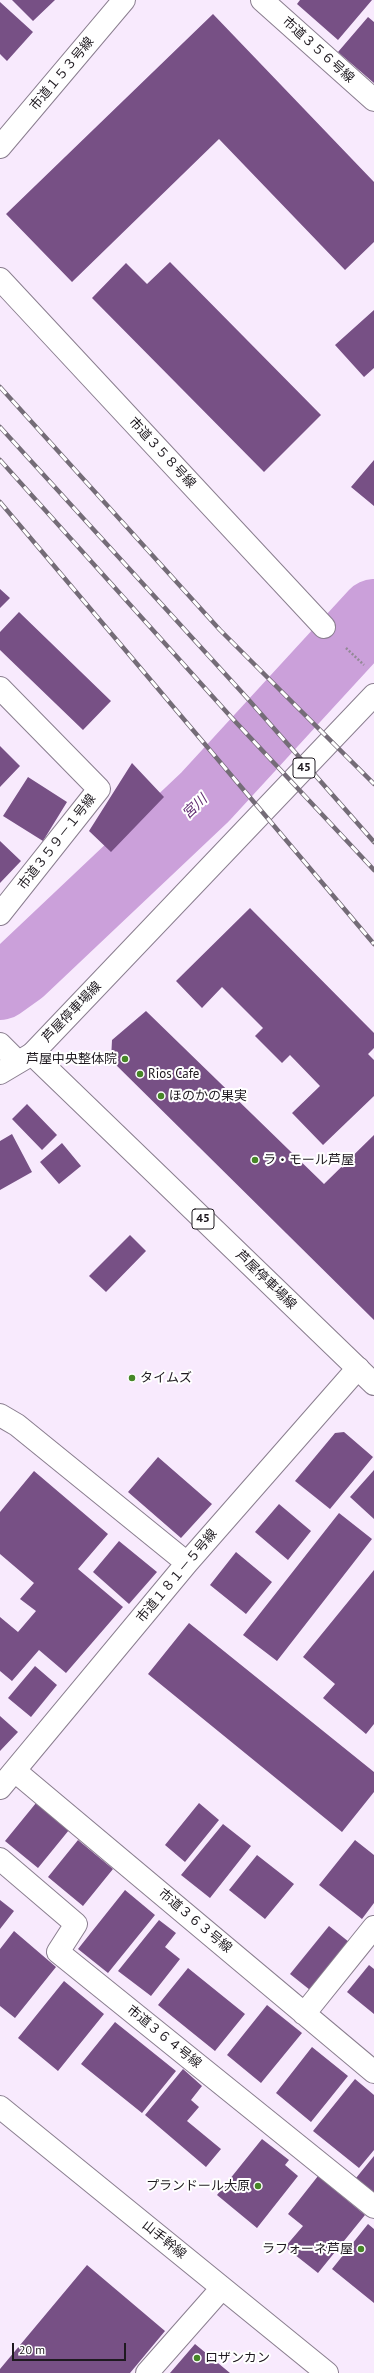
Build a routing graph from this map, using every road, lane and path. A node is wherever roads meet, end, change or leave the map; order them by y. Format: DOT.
graph roads {
  1 [pos="124,0"];
  2 [pos="262,0"];
  3 [pos="374,100"];
  4 [pos="0,147"];
  5 [pos="0,279"];
  6 [pos="324,628"];
  7 [pos="0,688"];
  8 [pos="374,695"];
  9 [pos="0,914"];
  10 [pos="0,1044"];
  11 [pos="17,1063"];
  12 [pos="358,1368"];
  13 [pos="374,1384"];
  14 [pos="0,1415"];
  15 [pos="187,1563"];
  16 [pos="16,1771"];
  17 [pos="0,1788"];
  18 [pos="0,1859"];
  19 [pos="374,1927"];
  20 [pos="304,2014"];
  21 [pos="374,2072"];
  22 [pos="0,2107"];
  23 [pos="374,2206"];
  24 [pos="222,2288"];
  25 [pos="147,2373"];
  26 [pos="327,2373"];
  1 -- 4 [label="street, 市道１５３号線"];
  2 -- 3 [label="street, 市道３５６号線"];
  5 -- 6 [label="street, 市道３５８号線"];
  7 -- 9 [label="street, 市道３５９－１号線"];
  8 -- 11 [label="street, 芦屋停車場線 / 45"];
  10 -- 11 [label="street"];
  11 -- 12 [label="street, 芦屋停車場線 / 45"];
  12 -- 13 [label="street, 芦屋停車場線 / 45"];
  12 -- 15 [label="street, 市道１８１－５号線"];
  14 -- 15 [label="street"];
  15 -- 16 [label="street, 市道１８１－５号線"];
  16 -- 17 [label="street, 市道１８１－５号線"];
  16 -- 20 [label="street, 市道３６３号線"];
  18 -- 23 [label="street, 市道３６４号線"];
  19 -- 20 [label="street"];
  20 -- 21 [label="street, 市道３６３号線"];
  22 -- 24 [label="street, 山手幹線"];
  24 -- 25 [label="street"];
  24 -- 26 [label="street, 山手幹線"];
}
